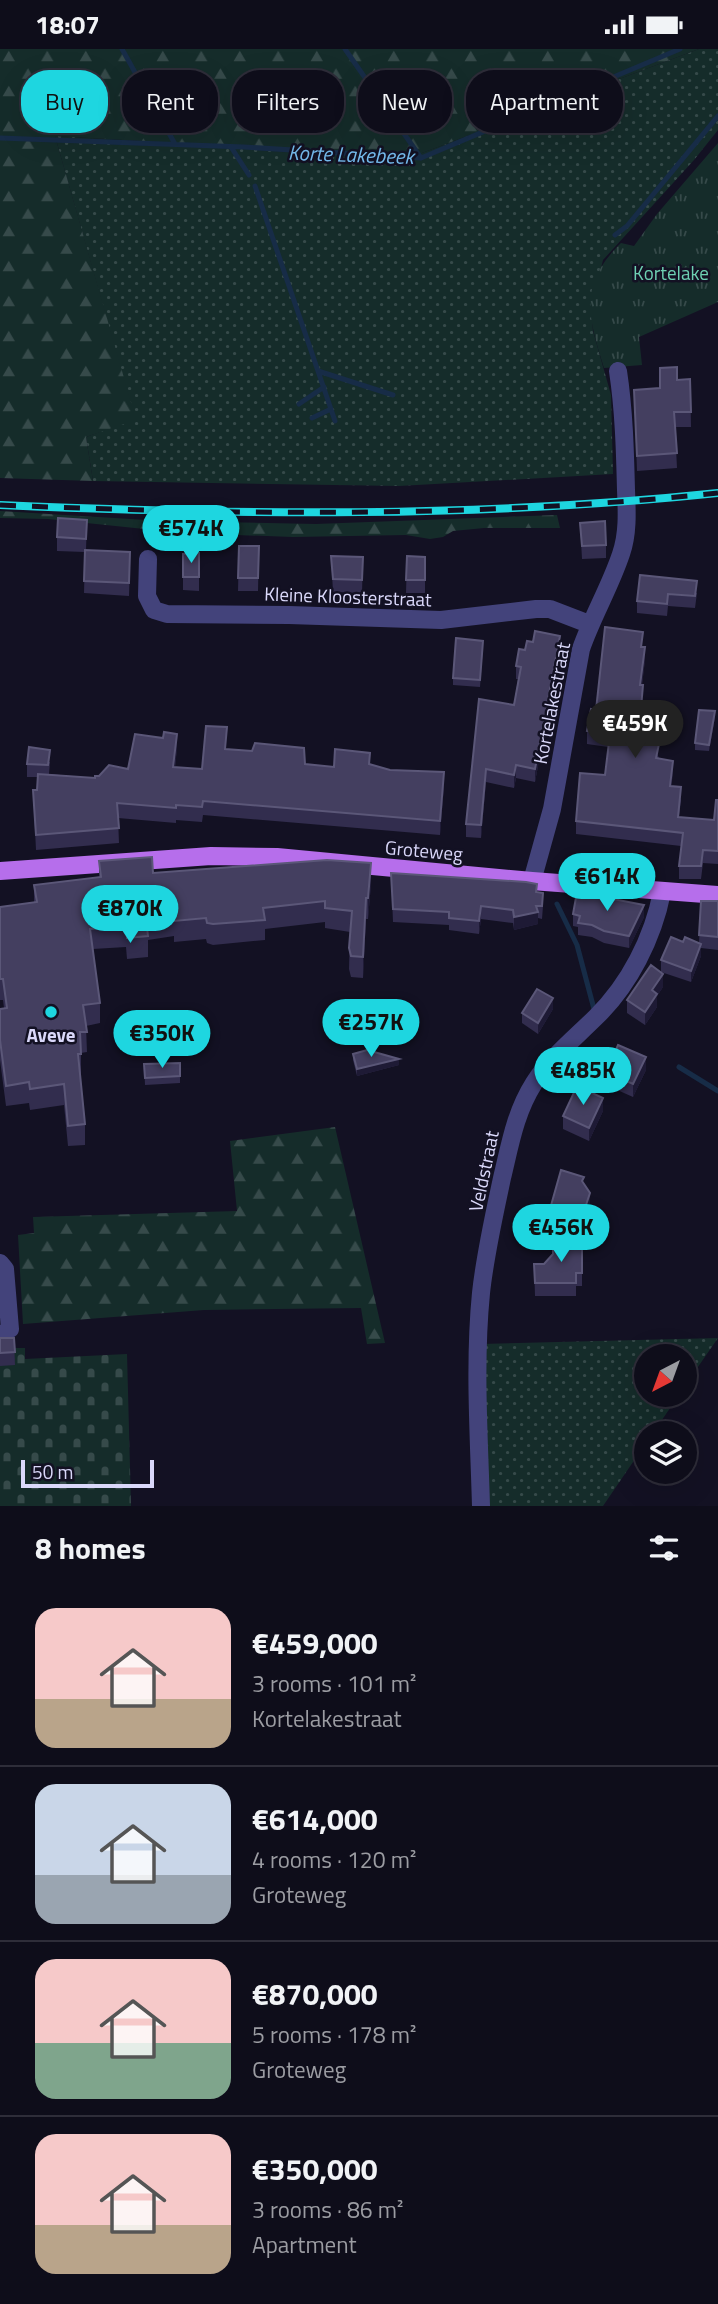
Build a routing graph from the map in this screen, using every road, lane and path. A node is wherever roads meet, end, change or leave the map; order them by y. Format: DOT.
graph roads {
  1 [pos="618,371"];
  2 [pos="148,559"];
  3 [pos="589,624"];
  4 [pos="0,871"];
  5 [pos="532,881"];
  6 [pos="662,892"];
  7 [pos="718,895"];
  8 [pos="0,1263"];
  9 [pos="0,1336"];
  10 [pos="481,1506"];
  1 -- 3 [label="street, Kortelakestraat"];
  2 -- 3 [label="street, Kleine Kloosterstraat"];
  3 -- 5 [label="street, Kortelakestraat"];
  4 -- 5 [label="main road, Groteweg"];
  5 -- 6 [label="main road, Groteweg"];
  6 -- 7 [label="main road, Groteweg"];
  6 -- 10 [label="street, Veldstraat"];
  8 -- 9 [label="street"];
}
